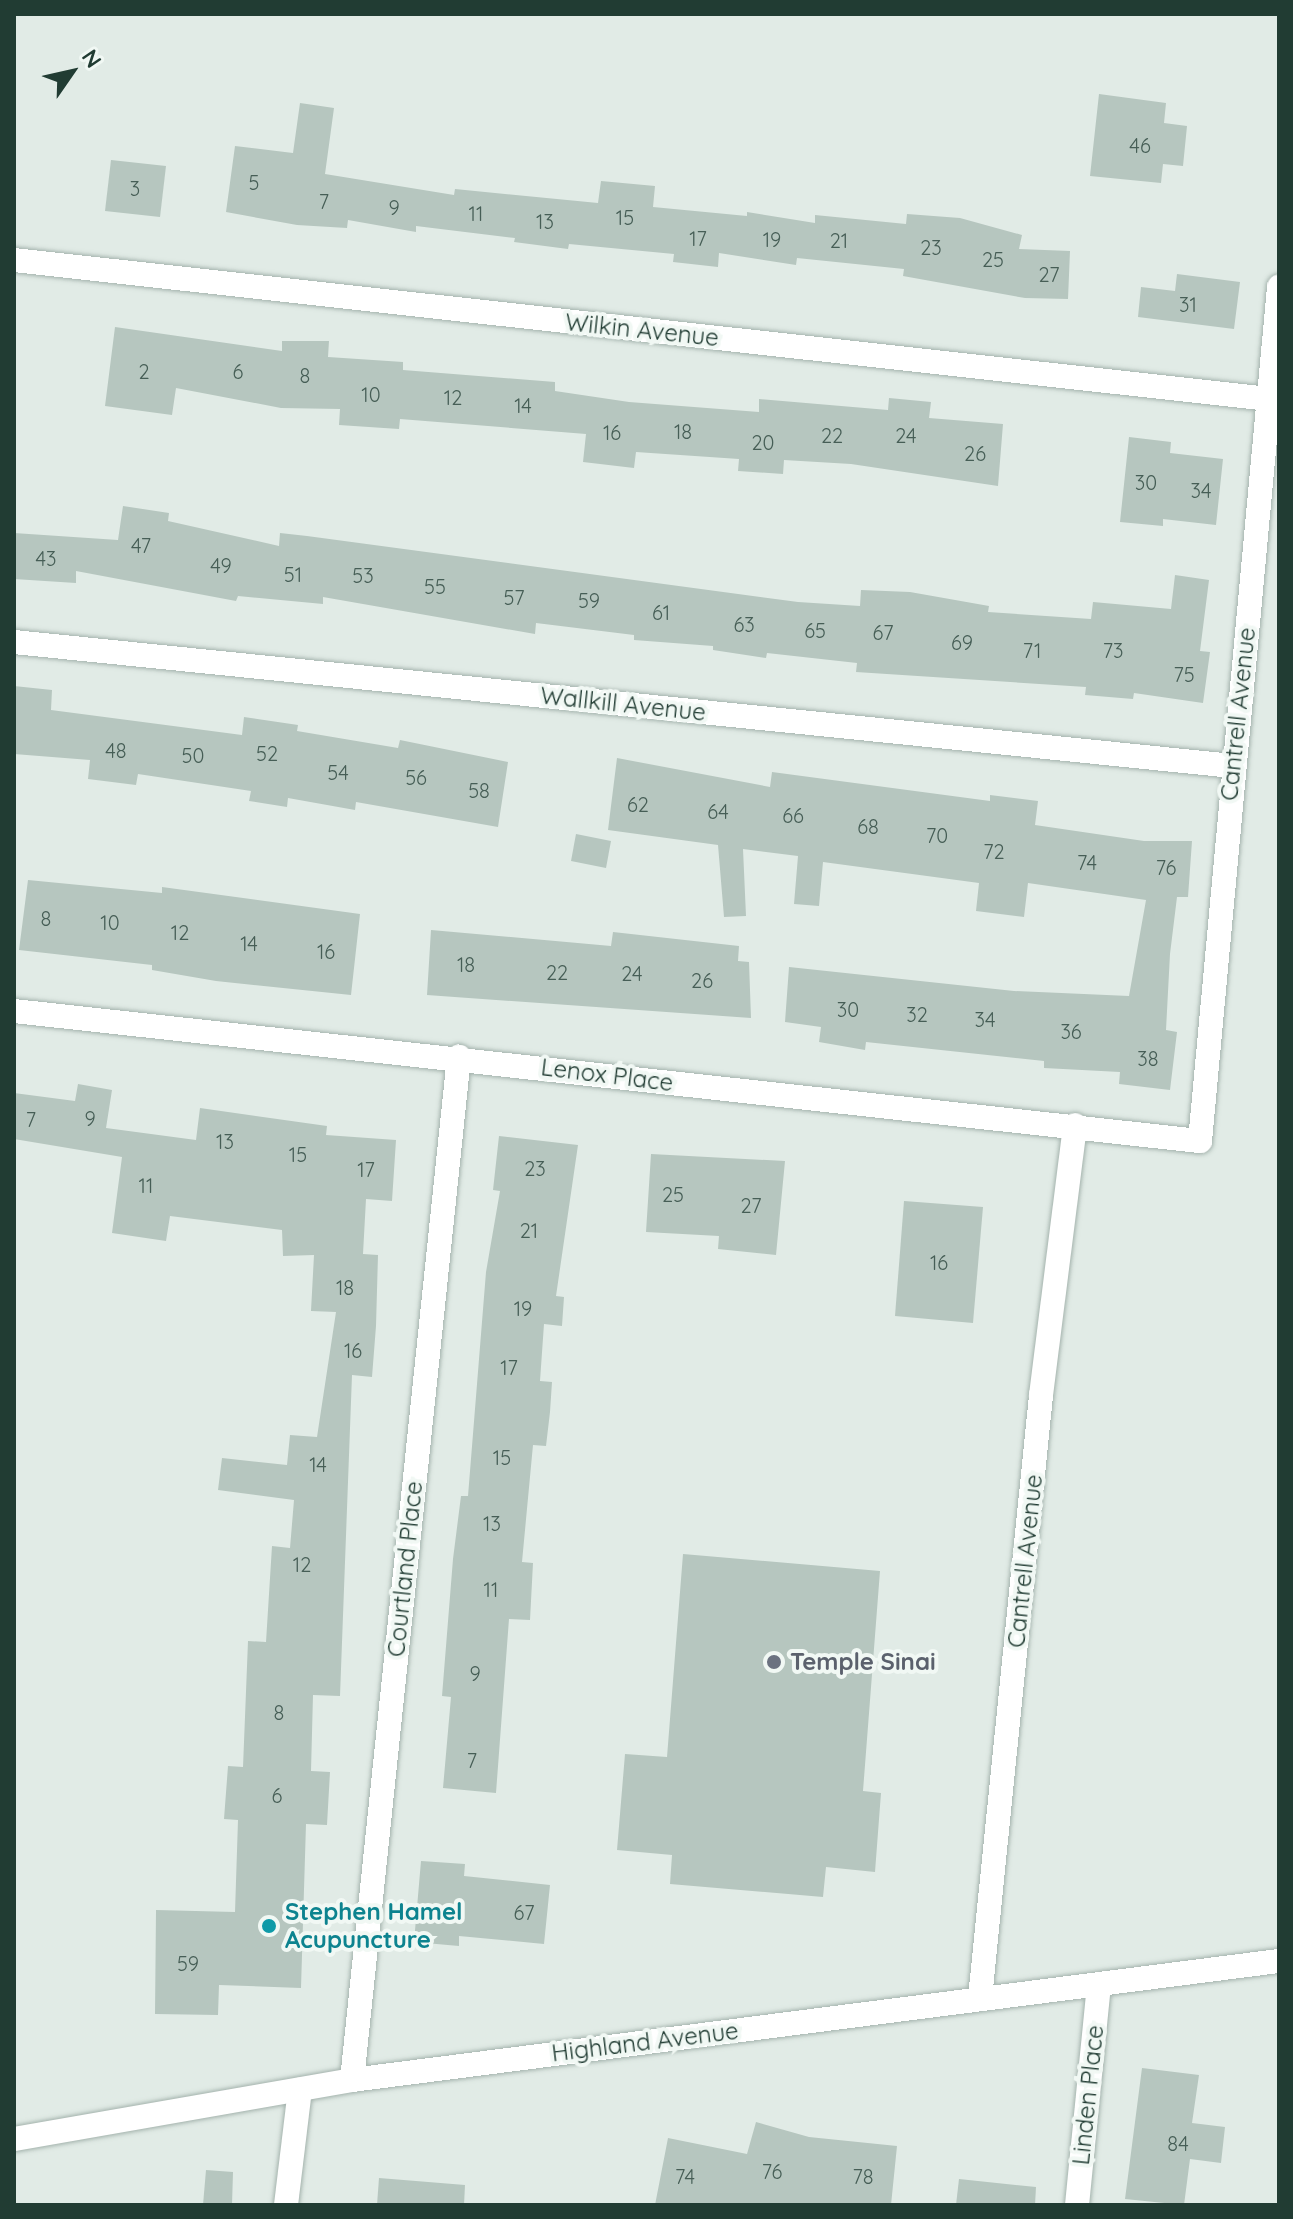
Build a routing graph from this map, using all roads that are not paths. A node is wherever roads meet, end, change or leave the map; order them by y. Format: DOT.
graph roads {
  1 [pos="14,260"];
  2 [pos="1279,287"];
  3 [pos="1269,399"];
  4 [pos="14,642"];
  5 [pos="1232,766"];
  6 [pos="14,1011"];
  7 [pos="459,1057"];
  8 [pos="1075,1125"];
  9 [pos="1200,1141"];
  10 [pos="1279,1961"];
  11 [pos="1099,1986"];
  12 [pos="980,1998"];
  13 [pos="352,2080"];
  14 [pos="300,2090"];
  15 [pos="14,2139"];
  16 [pos="286,2205"];
  17 [pos="1077,2205"];
  1 -- 3 [label="street, Wilkin Avenue"];
  2 -- 3 [label="street, Cantrell Avenue"];
  3 -- 5 [label="street, Cantrell Avenue"];
  4 -- 5 [label="street, Wallkill Avenue"];
  5 -- 9 [label="street, Cantrell Avenue"];
  6 -- 7 [label="street, Lenox Place"];
  7 -- 8 [label="street, Lenox Place"];
  7 -- 13 [label="street, Courtland Place"];
  8 -- 9 [label="street, Lenox Place"];
  8 -- 12 [label="street, Cantrell Avenue"];
  10 -- 11 [label="street, Highland Avenue"];
  11 -- 12 [label="street, Highland Avenue"];
  11 -- 17 [label="street, Linden Place"];
  12 -- 13 [label="street, Highland Avenue"];
  13 -- 14 [label="street, Highland Avenue"];
  14 -- 15 [label="street, Highland Avenue"];
  14 -- 16 [label="street"];
}
